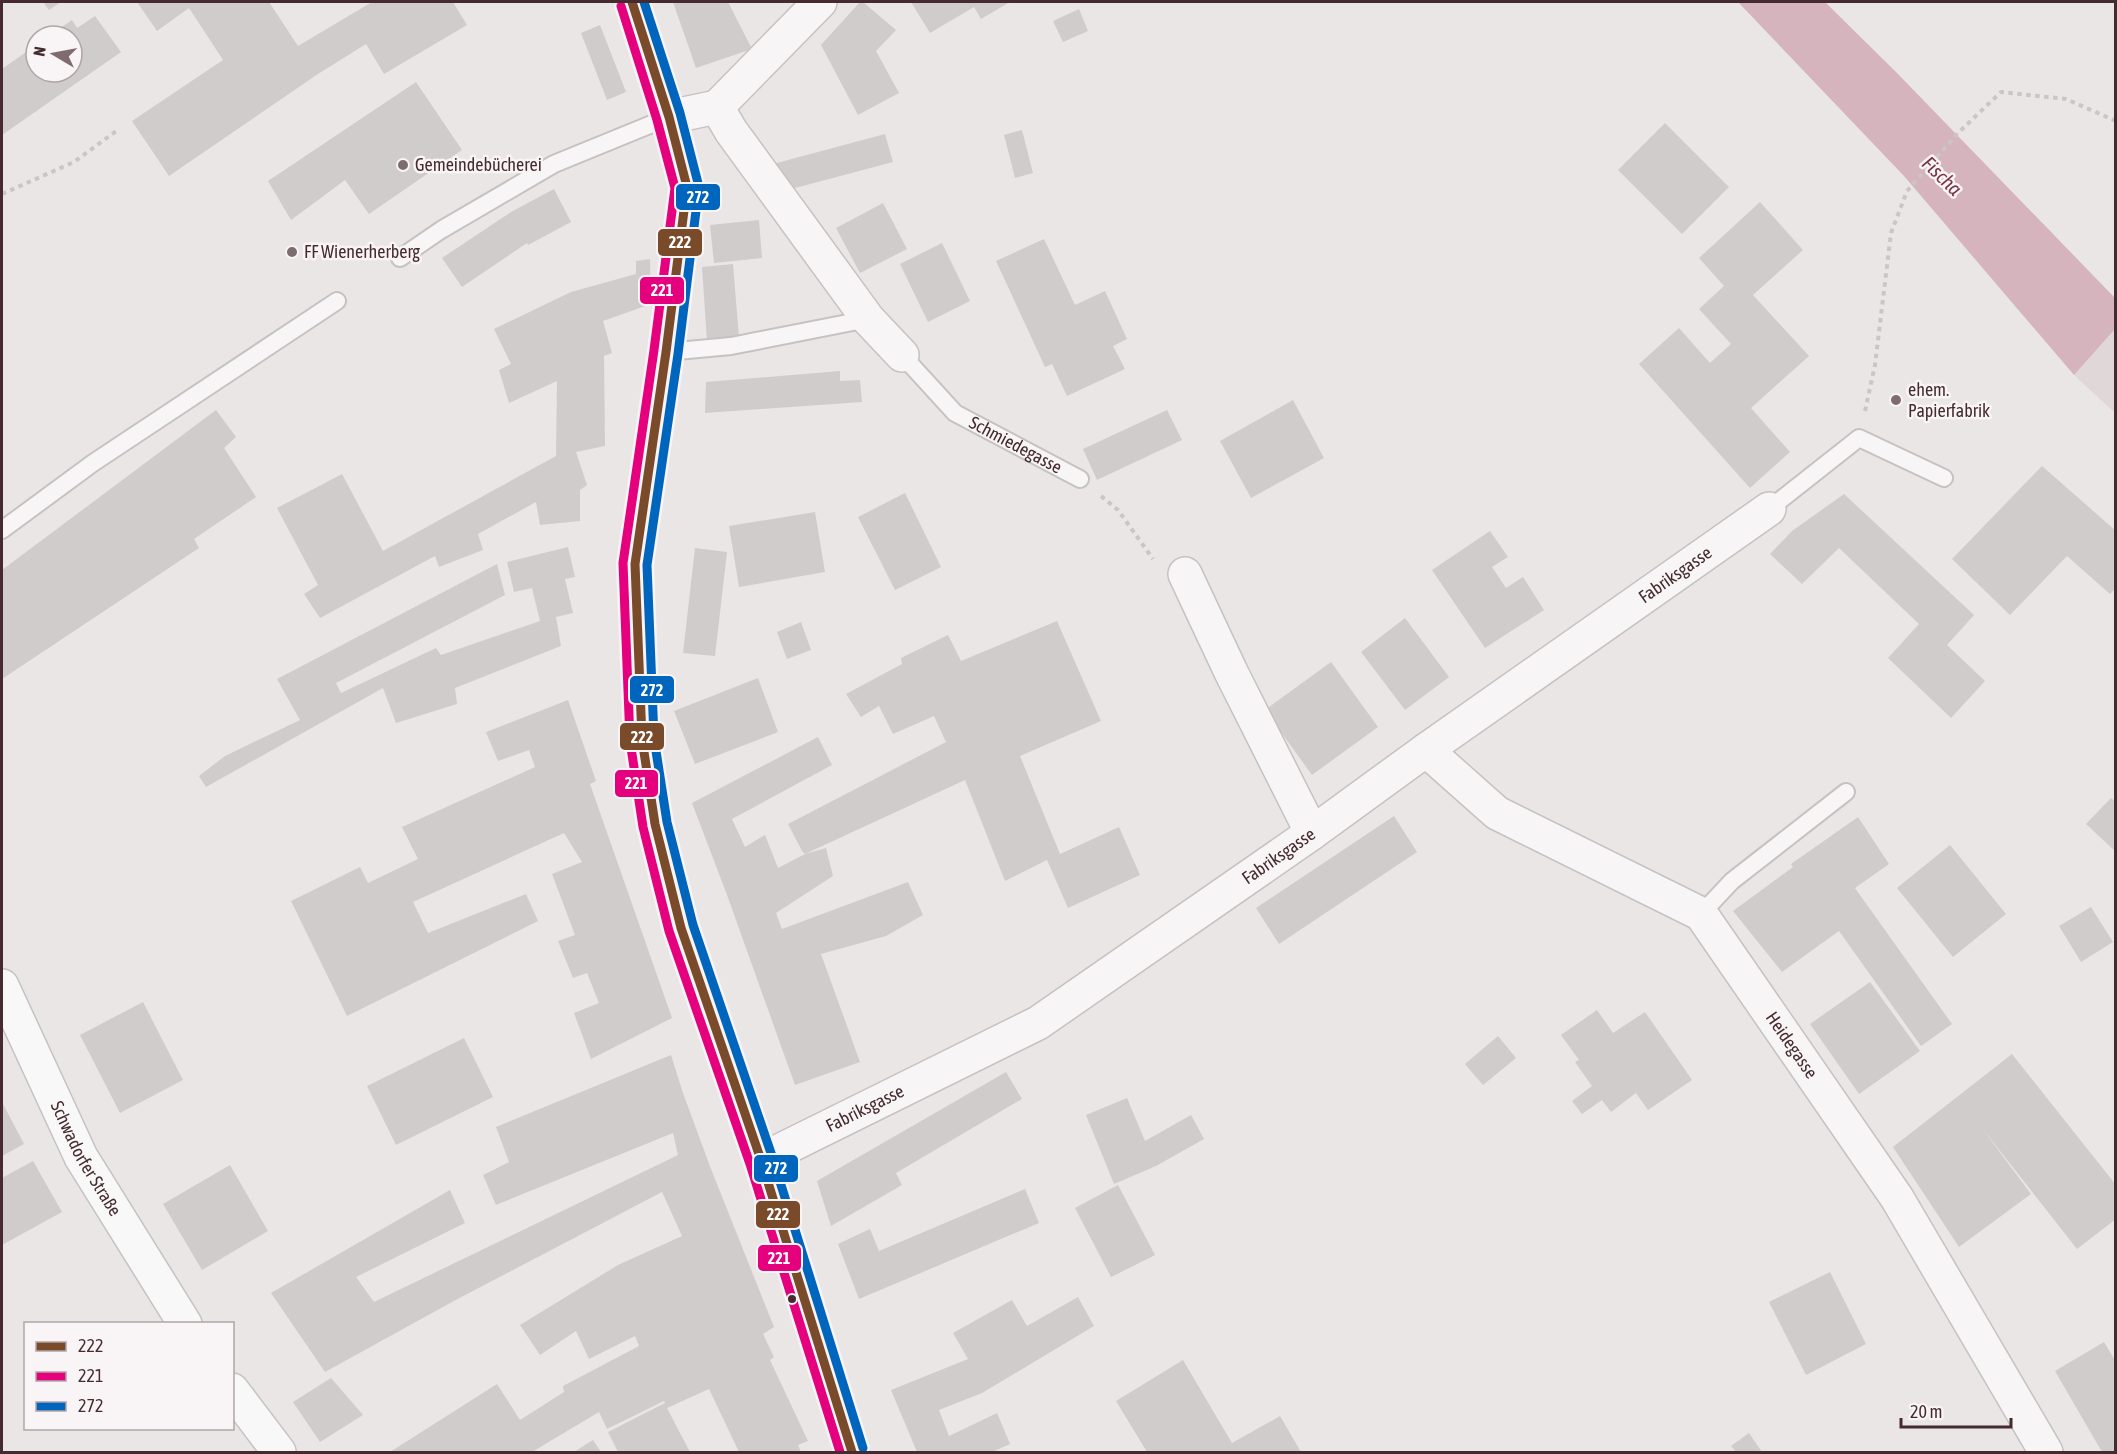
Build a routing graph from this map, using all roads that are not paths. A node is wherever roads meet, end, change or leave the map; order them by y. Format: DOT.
graph roads {
  1 [pos="632,2"];
  2 [pos="820,2"];
  3 [pos="717,107"];
  4 [pos="669,117"];
  5 [pos="400,258"];
  6 [pos="337,301"];
  7 [pos="868,319"];
  8 [pos="666,352"];
  9 [pos="902,355"];
  10 [pos="1944,478"];
  11 [pos="1080,479"];
  12 [pos="1769,509"];
  13 [pos="2,531"];
  14 [pos="1185,573"];
  15 [pos="1426,750"];
  16 [pos="1846,792"];
  17 [pos="1312,833"];
  18 [pos="1701,914"];
  19 [pos="2,986"];
  20 [pos="761,1160"];
  21 [pos="183,1322"];
  22 [pos="234,1393"];
  23 [pos="279,1452"];
  24 [pos="852,1452"];
  25 [pos="2046,1452"];
  1 -- 4 [label="street"];
  2 -- 3 [label="street"];
  3 -- 4 [label="street"];
  3 -- 7 [label="street, Schmiedegasse"];
  4 -- 5 [label="lane"];
  4 -- 8 [label="street"];
  6 -- 13 [label="lane"];
  7 -- 8 [label="lane"];
  7 -- 9 [label="street, Schmiedegasse"];
  8 -- 20 [label="street"];
  9 -- 11 [label="lane, Schmiedegasse"];
  10 -- 12 [label="lane"];
  12 -- 15 [label="street, Fabriksgasse"];
  14 -- 17 [label="street"];
  15 -- 17 [label="street, Fabriksgasse"];
  15 -- 18 [label="street, Heidegasse"];
  16 -- 18 [label="lane"];
  17 -- 20 [label="street, Fabriksgasse"];
  18 -- 25 [label="street, Heidegasse"];
  19 -- 21 [label="main road, Schwadorfer Straße"];
  20 -- 24 [label="street"];
  22 -- 23 [label="main road"];
}
